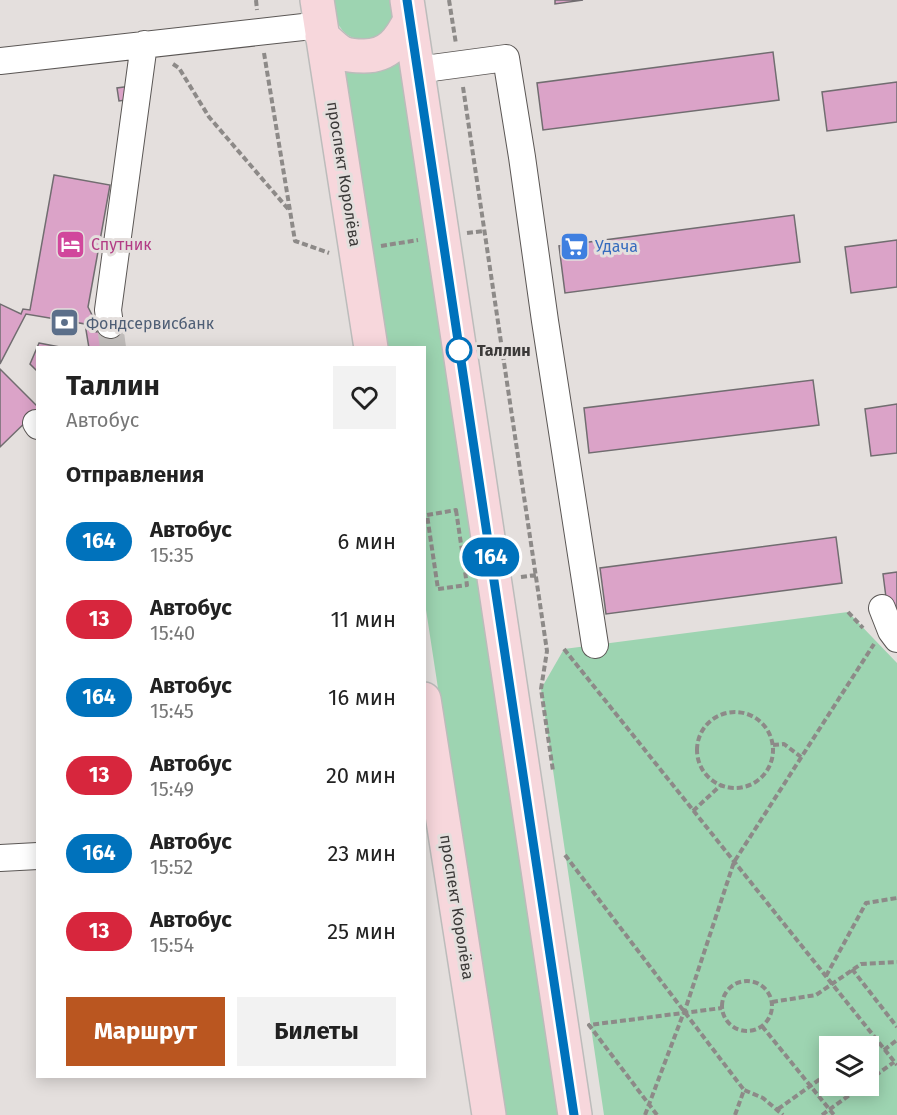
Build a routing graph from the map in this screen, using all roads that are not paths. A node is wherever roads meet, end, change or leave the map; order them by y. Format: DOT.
graph roads {
  1 [pos="408,10"];
  2 [pos="320,20"];
  3 [pos="144,44"];
  4 [pos="0,61"];
  5 [pos="417,70"];
  6 [pos="110,325"];
  7 [pos="370,346"];
  8 [pos="882,608"];
  9 [pos="886,640"];
  10 [pos="596,645"];
  11 [pos="426,723"];
  12 [pos="435,830"];
  13 [pos="36,856"];
  14 [pos="0,858"];
  15 [pos="489,1115"];
  16 [pos="574,1115"];
  1 -- 2 [label="main road"];
  1 -- 5 [label="main road"];
  2 -- 3 [label="street"];
  2 -- 7 [label="main road, проспект Королёва"];
  3 -- 4 [label="street"];
  3 -- 6 [label="street"];
  5 -- 10 [label="street"];
  5 -- 16 [label="main road"];
  8 -- 9 [label="street"];
  11 -- 12 [label="main road, проспект Королёва"];
  12 -- 15 [label="main road, проспект Королёва"];
  13 -- 14 [label="street"];
}
